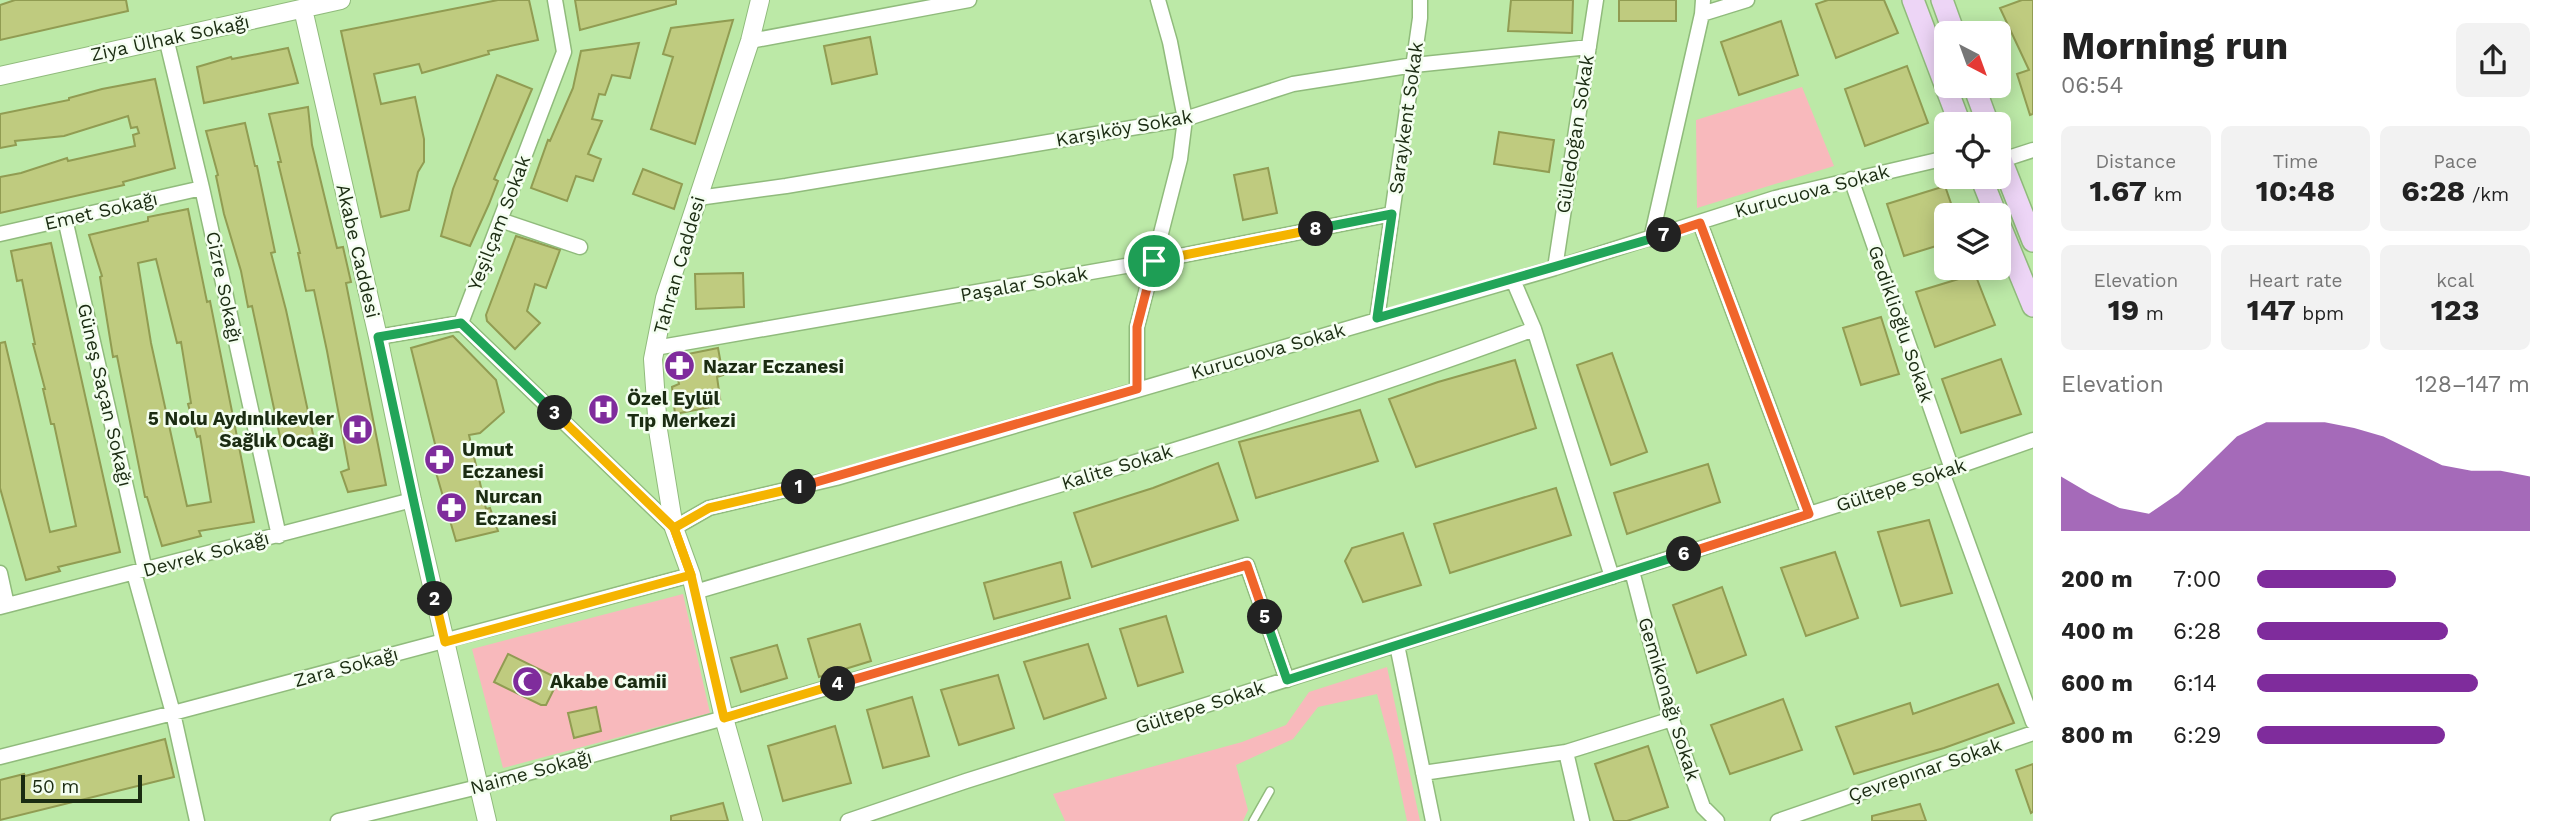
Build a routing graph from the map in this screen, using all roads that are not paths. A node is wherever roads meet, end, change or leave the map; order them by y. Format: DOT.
graph roads {
  1 [pos="341,0"];
  2 [pos="555,0"];
  3 [pos="760,0"];
  4 [pos="969,0"];
  5 [pos="1158,0"];
  6 [pos="1420,0"];
  7 [pos="1596,0"];
  8 [pos="1747,0"];
  9 [pos="1913,0"];
  10 [pos="1942,0"];
  11 [pos="302,4"];
  12 [pos="1703,7"];
  13 [pos="1950,21"];
  14 [pos="166,38"];
  15 [pos="750,41"];
  16 [pos="1589,47"];
  17 [pos="1414,65"];
  18 [pos="0,76"];
  19 [pos="1955,112"];
  20 [pos="1185,119"];
  21 [pos="2033,149"];
  22 [pos="2011,154"];
  23 [pos="1934,161"];
  24 [pos="1851,180"];
  25 [pos="2011,184"];
  26 [pos="202,188"];
  27 [pos="698,198"];
  28 [pos="1392,214"];
  29 [pos="65,219"];
  30 [pos="500,220"];
  31 [pos="1700,223"];
  32 [pos="0,234"];
  33 [pos="1651,239"];
  34 [pos="2033,241"];
  35 [pos="580,247"];
  36 [pos="2011,253"];
  37 [pos="1154,261"];
  38 [pos="1555,268"];
  39 [pos="1513,280"];
  40 [pos="2033,306"];
  41 [pos="1377,318"];
  42 [pos="461,323"];
  43 [pos="1534,329"];
  44 [pos="378,337"];
  45 [pos="655,348"];
  46 [pos="1137,389"];
  47 [pos="2033,440"];
  48 [pos="1947,471"];
  49 [pos="412,500"];
  50 [pos="1809,514"];
  51 [pos="674,528"];
  52 [pos="279,536"];
  53 [pos="1632,571"];
  54 [pos="139,572"];
  55 [pos="0,573"];
  56 [pos="1612,577"];
  57 [pos="693,584"];
  58 [pos="4,606"];
  59 [pos="445,642"];
  60 [pos="1397,645"];
  61 [pos="1287,680"];
  62 [pos="173,713"];
  63 [pos="724,718"];
  64 [pos="1672,719"];
  65 [pos="2033,722"];
  66 [pos="2033,733"];
  67 [pos="1566,752"];
  68 [pos="0,757"];
  69 [pos="1423,773"];
  70 [pos="478,787"];
  71 [pos="1270,791"];
  72 [pos="1705,814"];
  73 [pos="197,821"];
  74 [pos="338,821"];
  75 [pos="487,821"];
  76 [pos="754,821"];
  77 [pos="848,821"];
  78 [pos="1254,821"];
  79 [pos="1433,821"];
  80 [pos="1582,821"];
  81 [pos="1717,821"];
  82 [pos="1778,821"];
  1 -- 11 [label="street, Ziya Ülhak Sokağı"];
  2 -- 30 [label="street, Yeşilçam Sokak"];
  3 -- 15 [label="street, Tahran Caddesi"];
  4 -- 15 [label="street"];
  5 -- 20 [label="street"];
  6 -- 17 [label="street, Saraykent Sokak"];
  7 -- 16 [label="street, Güledoğan Sokak"];
  8 -- 12 [label="street"];
  9 -- 19 [label="main road"];
  10 -- 13 [label="main road"];
  11 -- 14 [label="street, Ziya Ülhak Sokağı"];
  11 -- 44 [label="street, Akabe Caddesi"];
  12 -- 33 [label="street"];
  14 -- 18 [label="street, Ziya Ülhak Sokağı"];
  14 -- 26 [label="street, Cizre Sokağı"];
  15 -- 27 [label="street, Tahran Caddesi"];
  16 -- 17 [label="street, Karşıköy Sokak"];
  16 -- 38 [label="street, Güledoğan Sokak"];
  17 -- 20 [label="street, Karşıköy Sokak"];
  17 -- 28 [label="street, Saraykent Sokak"];
  20 -- 27 [label="street, Karşıköy Sokak"];
  20 -- 37 [label="street"];
  21 -- 22 [label="street"];
  23 -- 24 [label="street, Kurucuova Sokak"];
  24 -- 31 [label="street, Kurucuova Sokak"];
  24 -- 48 [label="street, Gediklioğlu Sokak"];
  25 -- 34 [label="main road"];
  26 -- 29 [label="street, Emet Sokağı"];
  26 -- 52 [label="street, Cizre Sokağı"];
  27 -- 45 [label="street, Tahran Caddesi"];
  28 -- 37 [label="street, Paşalar Sokak"];
  28 -- 41 [label="street, Saraykent Sokak"];
  29 -- 32 [label="street, Emet Sokağı"];
  29 -- 54 [label="street, Güneş Saçan Sokağı"];
  30 -- 35 [label="street"];
  30 -- 42 [label="street, Yeşilçam Sokak"];
  31 -- 33 [label="street, Kurucuova Sokak"];
  31 -- 50 [label="street"];
  33 -- 38 [label="street, Kurucuova Sokak"];
  36 -- 40 [label="main road"];
  37 -- 45 [label="street, Paşalar Sokak"];
  37 -- 46 [label="street"];
  38 -- 39 [label="street, Kurucuova Sokak"];
  39 -- 41 [label="street, Kurucuova Sokak"];
  39 -- 43 [label="street"];
  41 -- 46 [label="street, Kurucuova Sokak"];
  42 -- 44 [label="street"];
  42 -- 51 [label="street"];
  43 -- 56 [label="street"];
  43 -- 57 [label="street, Kalite Sokak"];
  44 -- 49 [label="street, Akabe Caddesi"];
  45 -- 51 [label="street, Tahran Caddesi"];
  46 -- 51 [label="street, Kurucuova Sokak"];
  47 -- 48 [label="street, Gültepe Sokak"];
  48 -- 50 [label="street, Gültepe Sokak"];
  48 -- 65 [label="street, Gediklioğlu Sokak"];
  49 -- 52 [label="street, Devrek Sokağı"];
  49 -- 59 [label="street, Akabe Caddesi"];
  50 -- 53 [label="street, Gültepe Sokak"];
  51 -- 57 [label="street, Tahran Caddesi"];
  52 -- 54 [label="street, Devrek Sokağı"];
  53 -- 56 [label="street, Gültepe Sokak"];
  53 -- 64 [label="street, Gemikonağı Sokak"];
  54 -- 58 [label="street, Devrek Sokağı"];
  54 -- 62 [label="street, Güneş Saçan Sokağı"];
  55 -- 58 [label="street"];
  56 -- 60 [label="street, Gültepe Sokak"];
  57 -- 59 [label="street, Zara Sokağı"];
  57 -- 63 [label="street, Tahran Caddesi"];
  59 -- 62 [label="street, Zara Sokağı"];
  59 -- 70 [label="street, Akabe Caddesi"];
  60 -- 61 [label="street, Gültepe Sokak"];
  60 -- 69 [label="street"];
  61 -- 63 [label="street, Naime Sokağı"];
  61 -- 77 [label="street, Gültepe Sokak"];
  62 -- 68 [label="street, Zara Sokağı"];
  62 -- 73 [label="street, Güneş Saçan Sokağı"];
  63 -- 70 [label="street, Naime Sokağı"];
  63 -- 76 [label="street, Tahran Caddesi"];
  64 -- 67 [label="street"];
  64 -- 72 [label="street, Gemikonağı Sokak"];
  66 -- 82 [label="street, Çevrepınar Sokak"];
  67 -- 69 [label="street"];
  67 -- 80 [label="street"];
  69 -- 79 [label="street"];
  70 -- 74 [label="street, Naime Sokağı"];
  70 -- 75 [label="street, Akabe Caddesi"];
  71 -- 78 [label="lane"];
  72 -- 81 [label="street, Gemikonağı Sokak"];
}
